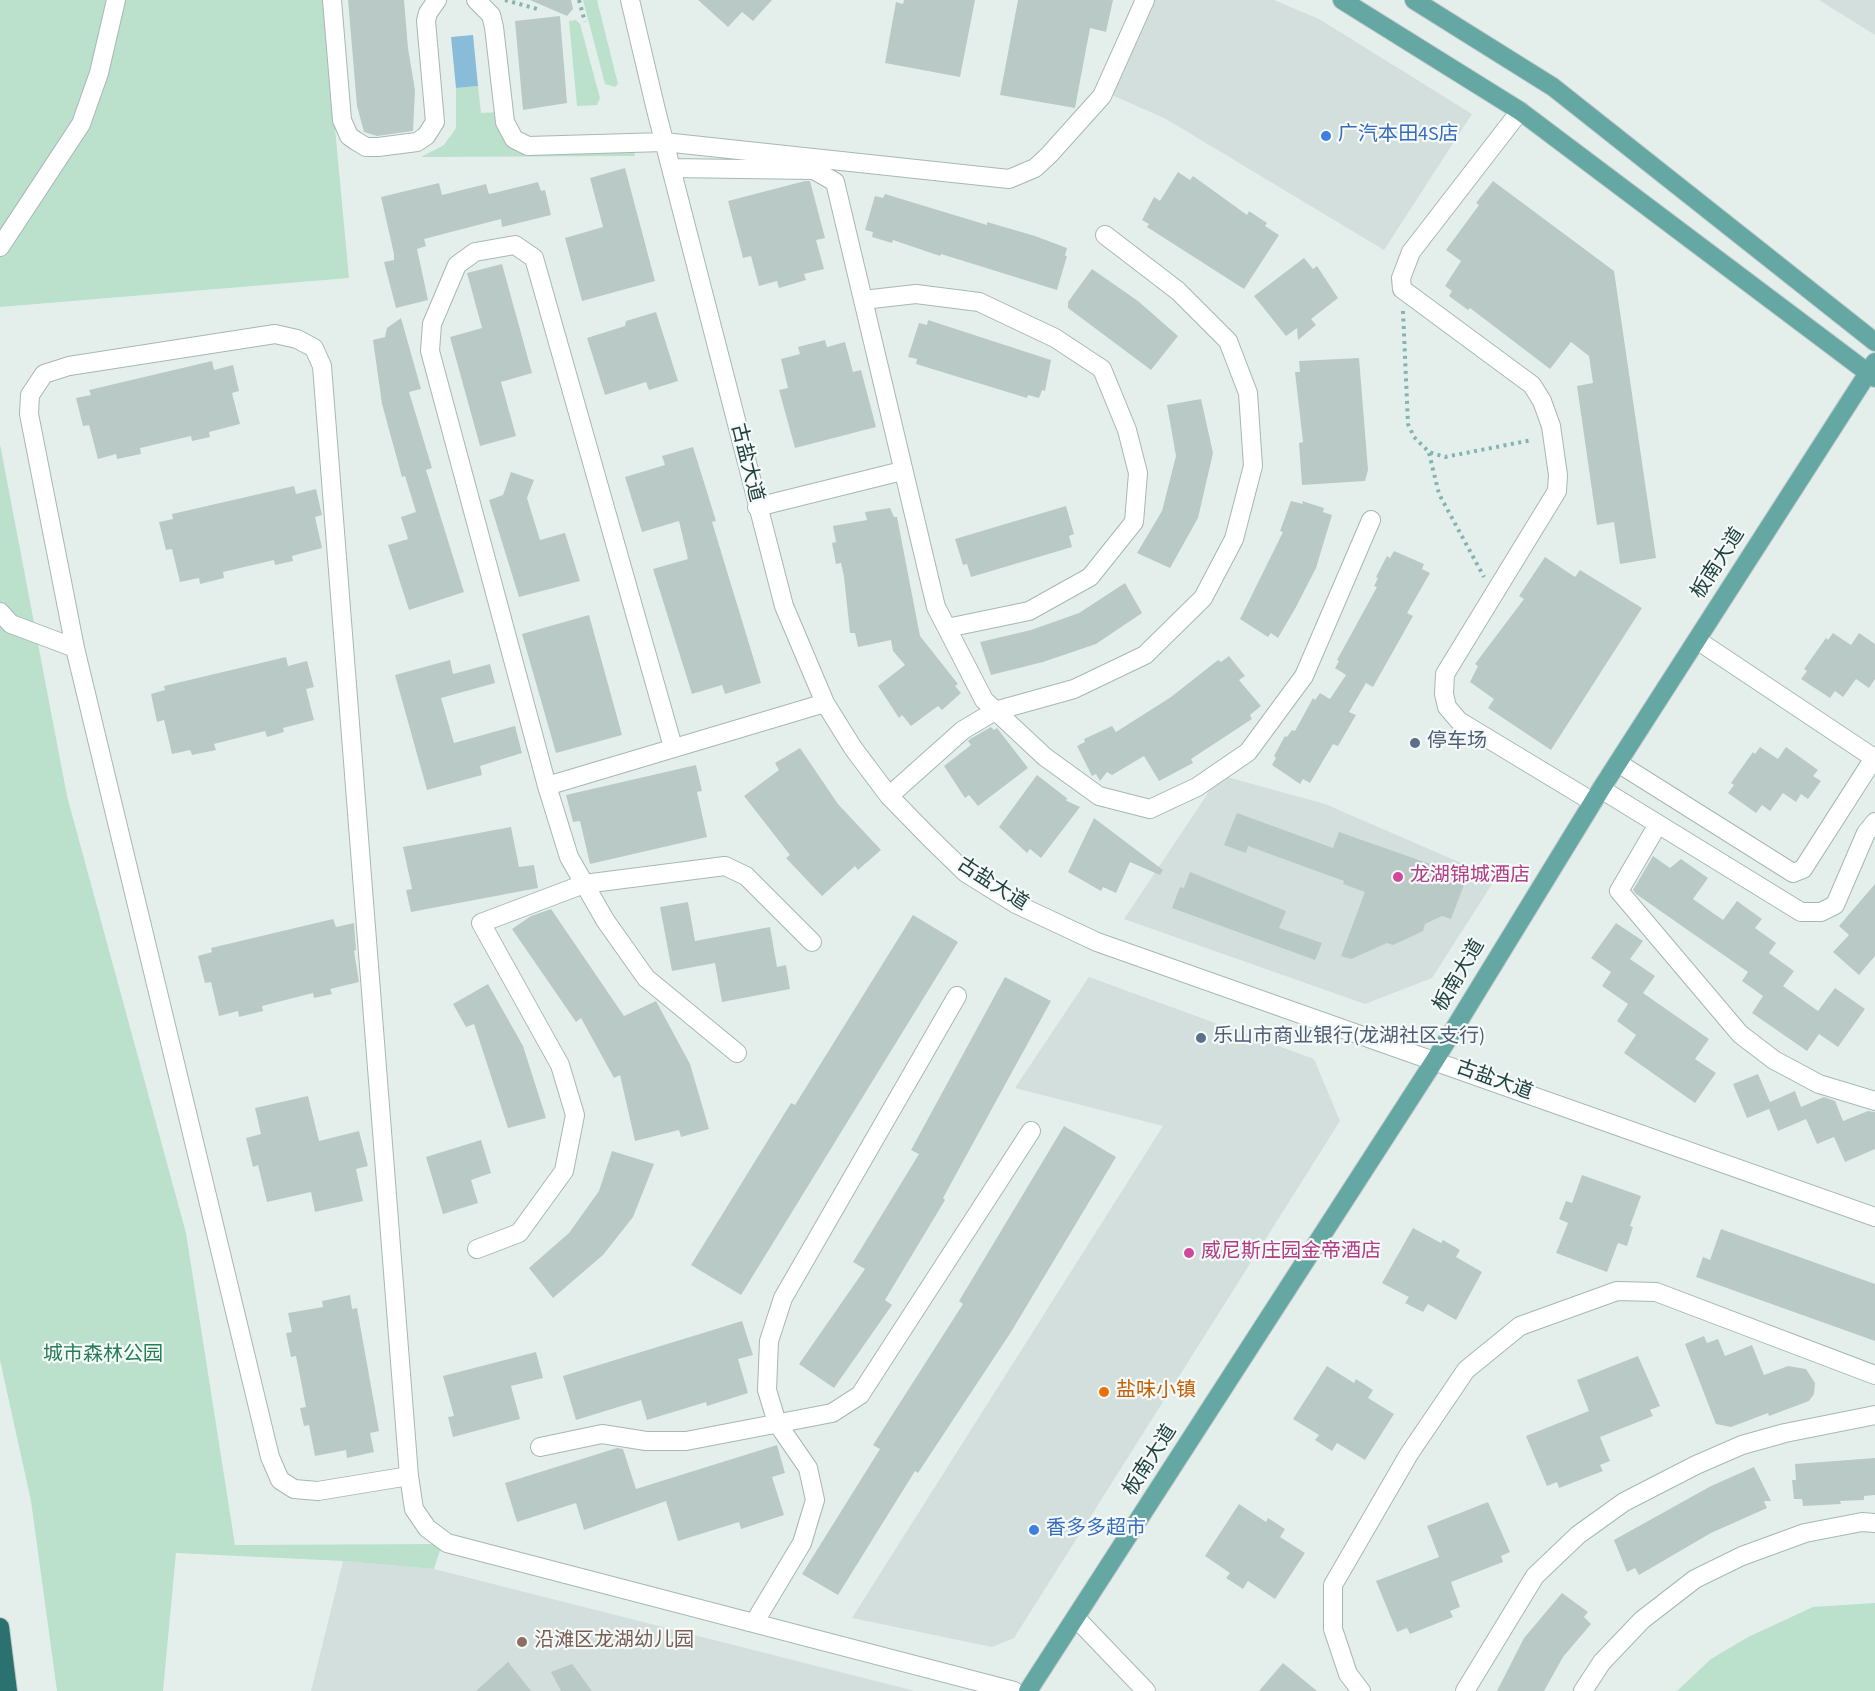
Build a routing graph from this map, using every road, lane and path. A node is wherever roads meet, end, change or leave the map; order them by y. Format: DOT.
graph roads {
  1 [pos="116,0"];
  2 [pos="332,0"];
  3 [pos="437,0"];
  4 [pos="476,0"];
  5 [pos="505,0"];
  6 [pos="579,0"];
  7 [pos="630,0"];
  8 [pos="1145,0"];
  9 [pos="1342,0"];
  10 [pos="1414,0"];
  11 [pos="541,10"];
  12 [pos="585,22"];
  13 [pos="1520,111"];
  14 [pos="664,142"];
  15 [pos="671,168"];
  16 [pos="1105,235"];
  17 [pos="0,247"];
  18 [pos="1402,289"];
  19 [pos="862,300"];
  20 [pos="1875,342"];
  21 [pos="1873,371"];
  22 [pos="1532,440"];
  23 [pos="1429,452"];
  24 [pos="902,471"];
  25 [pos="757,507"];
  26 [pos="1371,520"];
  27 [pos="1494,595"];
  28 [pos="0,612"];
  29 [pos="947,628"];
  30 [pos="1697,640"];
  31 [pos="75,648"];
  32 [pos="825,703"];
  33 [pos="995,711"];
  34 [pos="673,747"];
  35 [pos="1874,757"];
  36 [pos="1618,763"];
  37 [pos="547,786"];
  38 [pos="888,796"];
  39 [pos="1597,796"];
  40 [pos="1875,822"];
  41 [pos="1657,826"];
  42 [pos="584,884"];
  43 [pos="812,942"];
  44 [pos="957,996"];
  45 [pos="737,1053"];
  46 [pos="1435,1060"];
  47 [pos="1875,1101"];
  48 [pos="1031,1131"];
  49 [pos="1875,1217"];
  50 [pos="477,1249"];
  51 [pos="1875,1375"];
  52 [pos="1875,1415"];
  53 [pos="777,1423"];
  54 [pos="540,1447"];
  55 [pos="409,1476"];
  56 [pos="1875,1523"];
  57 [pos="1076,1618"];
  58 [pos="754,1623"];
  59 [pos="0,1627"];
  60 [pos="8,1691"];
  61 [pos="1014,1691"];
  62 [pos="1028,1691"];
  63 [pos="1146,1691"];
  64 [pos="1361,1691"];
  65 [pos="1465,1691"];
  66 [pos="1584,1691"];
  1 -- 17 [label="street"];
  2 -- 3 [label="street"];
  4 -- 14 [label="street"];
  5 -- 11 [label="path"];
  6 -- 12 [label="path"];
  7 -- 14 [label="street, 古盐大道"];
  8 -- 14 [label="street"];
  9 -- 13 [label="main road"];
  10 -- 20 [label="main road"];
  13 -- 18 [label="street"];
  13 -- 21 [label="main road"];
  14 -- 15 [label="street, 古盐大道"];
  15 -- 19 [label="street"];
  15 -- 25 [label="street, 古盐大道"];
  16 -- 33 [label="street"];
  18 -- 23 [label="path"];
  18 -- 27 [label="street"];
  19 -- 24 [label="street"];
  19 -- 29 [label="street"];
  21 -- 30 [label="main road, 板南大道"];
  22 -- 23 [label="path"];
  23 -- 27 [label="path"];
  24 -- 25 [label="street"];
  24 -- 29 [label="street"];
  25 -- 32 [label="street, 古盐大道"];
  26 -- 33 [label="street"];
  27 -- 39 [label="street"];
  28 -- 31 [label="street"];
  29 -- 33 [label="street"];
  30 -- 35 [label="street"];
  30 -- 36 [label="main road, 板南大道"];
  31 -- 55 [label="street"];
  31 -- 55 [label="street"];
  32 -- 34 [label="street"];
  32 -- 38 [label="street, 古盐大道"];
  33 -- 38 [label="street"];
  34 -- 37 [label="street"];
  34 -- 37 [label="street"];
  35 -- 36 [label="street"];
  36 -- 39 [label="main road, 板南大道"];
  37 -- 42 [label="street"];
  38 -- 46 [label="street, 古盐大道"];
  39 -- 41 [label="street"];
  39 -- 46 [label="main road, 板南大道"];
  40 -- 41 [label="street"];
  41 -- 47 [label="street"];
  42 -- 43 [label="street"];
  42 -- 45 [label="street"];
  42 -- 50 [label="street"];
  44 -- 53 [label="street"];
  46 -- 49 [label="street, 古盐大道"];
  46 -- 57 [label="main road, 板南大道"];
  48 -- 53 [label="street"];
  51 -- 64 [label="street"];
  52 -- 65 [label="street"];
  53 -- 54 [label="street"];
  53 -- 58 [label="street"];
  55 -- 58 [label="street"];
  56 -- 66 [label="street"];
  57 -- 62 [label="main road, 板南大道"];
  57 -- 63 [label="street"];
  58 -- 61 [label="street"];
  59 -- 60 [label="highway"];
}
